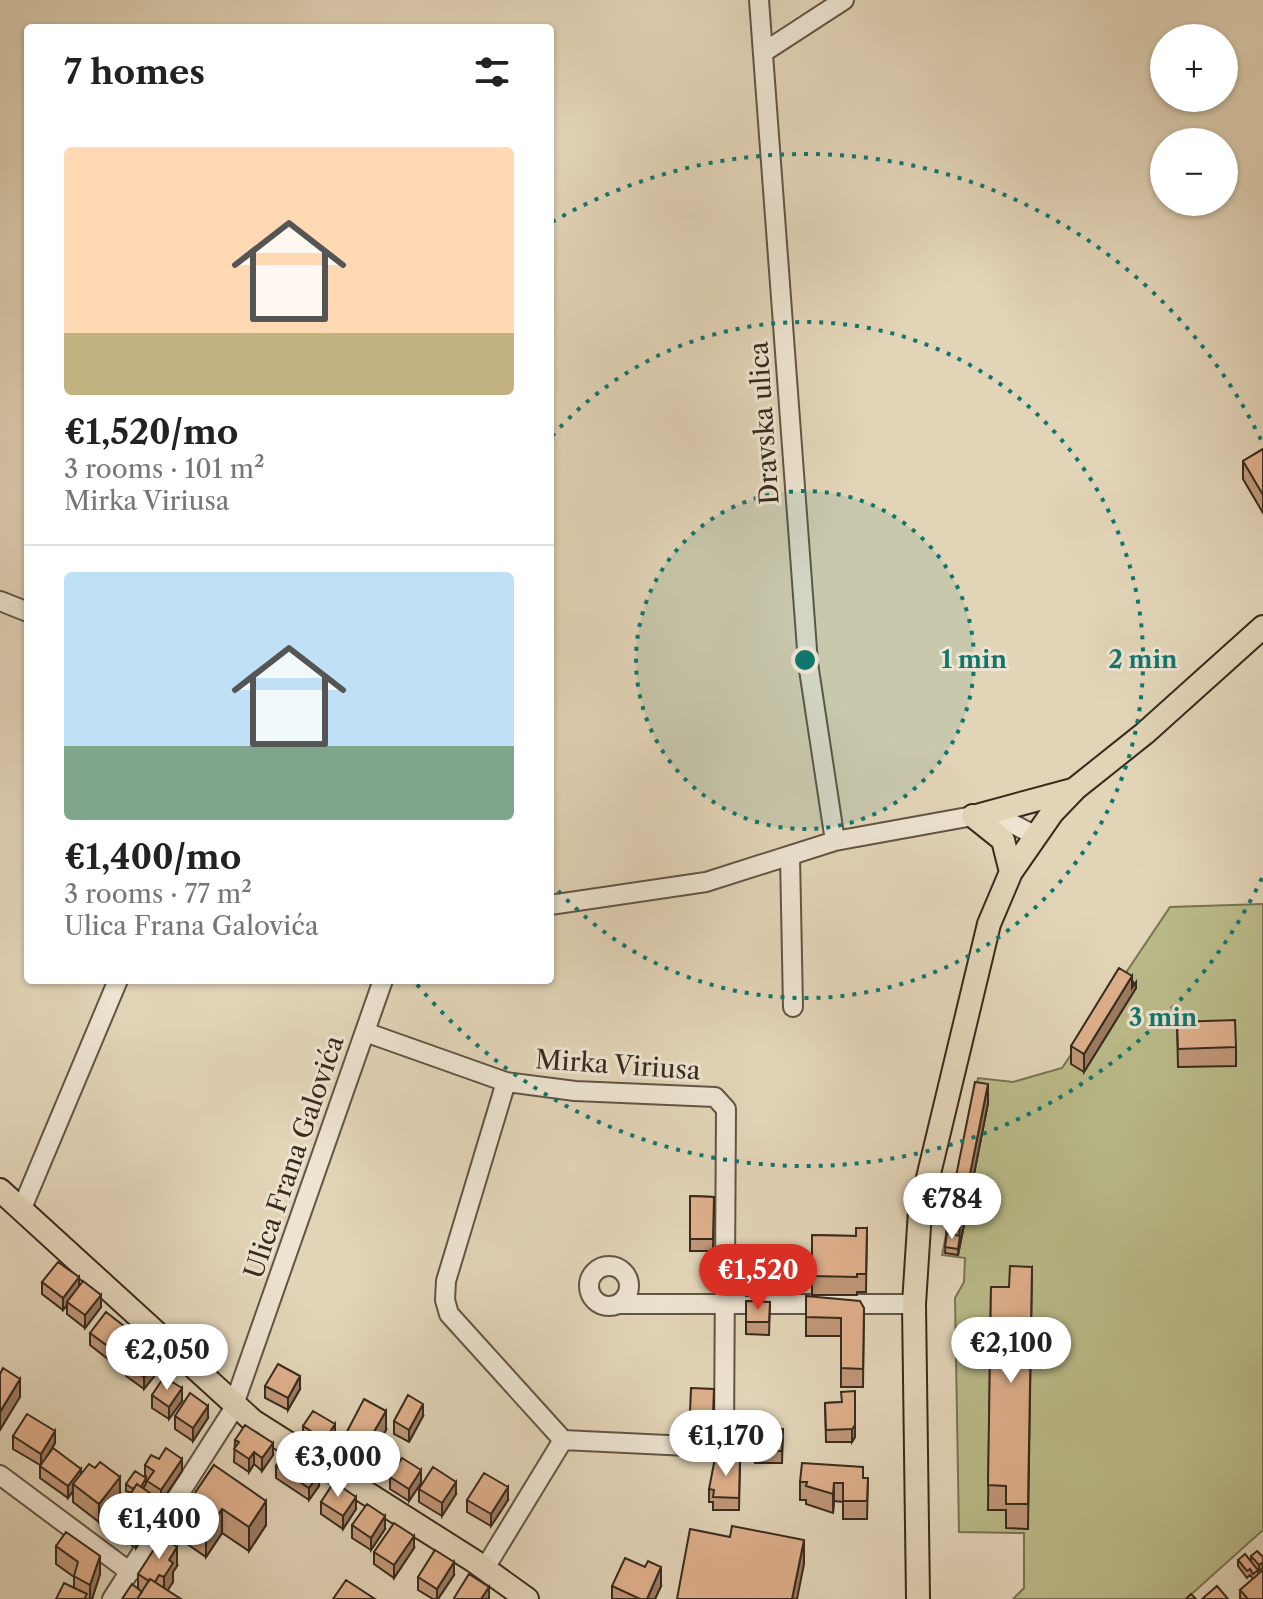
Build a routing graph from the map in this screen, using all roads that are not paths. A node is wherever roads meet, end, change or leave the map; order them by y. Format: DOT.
graph roads {
  1 [pos="759,0"];
  2 [pos="844,0"];
  3 [pos="764,52"];
  4 [pos="0,601"];
  5 [pos="24,610"];
  6 [pos="1263,627"];
  7 [pos="1076,788"];
  8 [pos="976,815"];
  9 [pos="1034,835"];
  10 [pos="835,841"];
  11 [pos="790,856"];
  12 [pos="1011,872"];
  13 [pos="554,904"];
  14 [pos="116,984"];
  15 [pos="382,984"];
  16 [pos="793,1007"];
  17 [pos="365,1032"];
  18 [pos="506,1082"];
  19 [pos="0,1190"];
  20 [pos="22,1208"];
  21 [pos="726,1303"];
  22 [pos="619,1304"];
  23 [pos="914,1304"];
  24 [pos="234,1405"];
  25 [pos="563,1440"];
  26 [pos="0,1475"];
  27 [pos="485,1568"];
  28 [pos="130,1572"];
  29 [pos="112,1599"];
  30 [pos="527,1599"];
  31 [pos="918,1599"];
  1 -- 3 [label="street, Dravska ulica"];
  2 -- 3 [label="street"];
  3 -- 10 [label="street, Dravska ulica"];
  4 -- 5 [label="street"];
  6 -- 7 [label="main road"];
  7 -- 8 [label="main road"];
  7 -- 9 [label="main road"];
  8 -- 9 [label="street"];
  8 -- 10 [label="street"];
  8 -- 12 [label="main road"];
  9 -- 12 [label="main road"];
  10 -- 11 [label="street"];
  11 -- 13 [label="street"];
  11 -- 16 [label="street"];
  12 -- 23 [label="main road"];
  14 -- 20 [label="street"];
  15 -- 17 [label="street, Ulica Frana Galovića"];
  17 -- 18 [label="street, Mirka Viriusa"];
  17 -- 24 [label="street, Ulica Frana Galovića"];
  18 -- 21 [label="street, Mirka Viriusa"];
  18 -- 25 [label="street"];
  19 -- 20 [label="main road"];
  20 -- 24 [label="main road"];
  21 -- 22 [label="street"];
  21 -- 23 [label="street"];
  21 -- 25 [label="street, Mirka Viriusa"];
  23 -- 31 [label="main road"];
  24 -- 27 [label="main road"];
  24 -- 28 [label="street, Ulica Frana Galovića"];
  25 -- 27 [label="street"];
  26 -- 28 [label="street"];
  27 -- 30 [label="main road"];
  28 -- 29 [label="street, Ulica Frana Galovića"];
}
